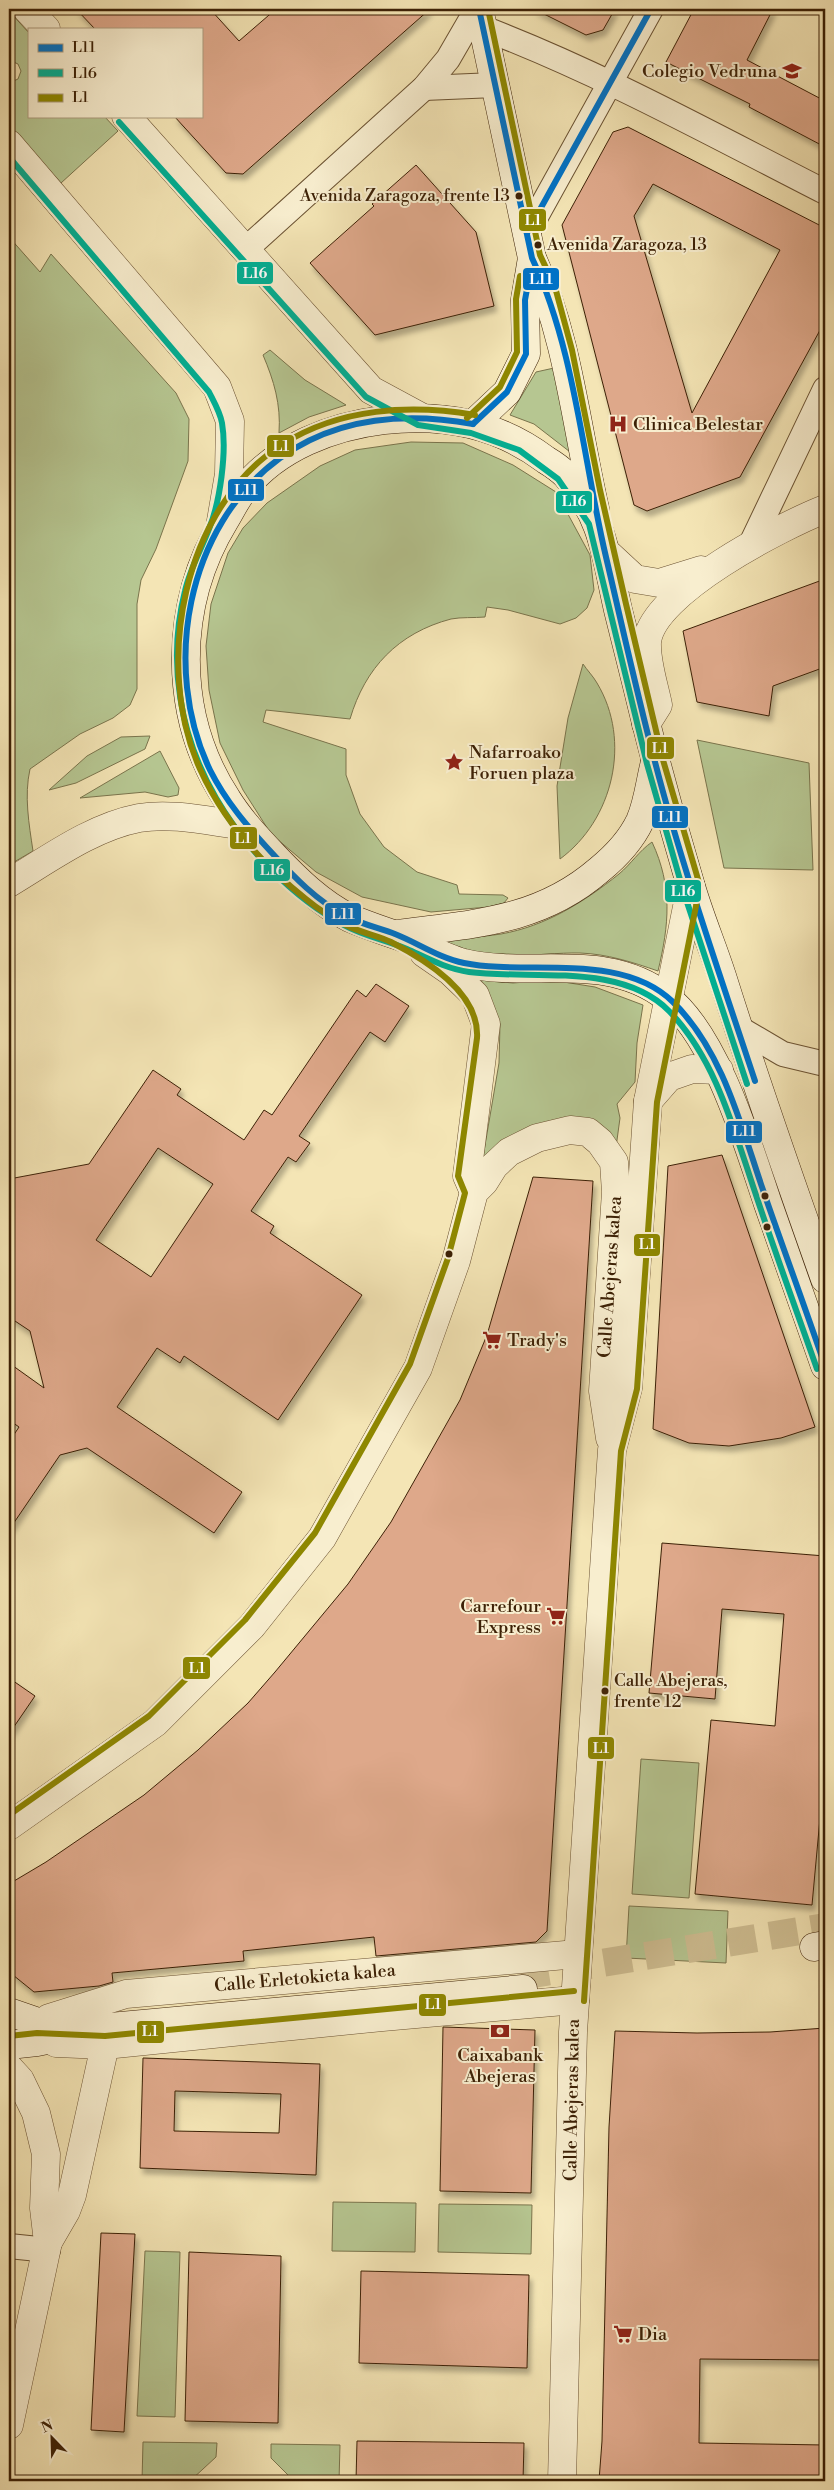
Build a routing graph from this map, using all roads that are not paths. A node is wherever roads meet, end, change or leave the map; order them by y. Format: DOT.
graph roads {
  1 [pos="27,9"];
  2 [pos="651,9"];
  3 [pos="480,15"];
  4 [pos="45,28"];
  5 [pos="611,83"];
  6 [pos="495,85"];
  7 [pos="424,88"];
  8 [pos="128,118"];
  9 [pos="9,144"];
  10 [pos="825,192"];
  11 [pos="530,246"];
  12 [pos="245,250"];
  13 [pos="825,389"];
  14 [pos="421,417"];
  15 [pos="473,424"];
  16 [pos="825,509"];
  17 [pos="598,520"];
  18 [pos="220,528"];
  19 [pos="750,546"];
  20 [pos="607,553"];
  21 [pos="722,564"];
  22 [pos="646,724"];
  23 [pos="655,762"];
  24 [pos="246,826"];
  25 [pos="9,883"];
  26 [pos="691,887"];
  27 [pos="396,935"];
  28 [pos="670,999"];
  29 [pos="737,1027"];
  30 [pos="825,1064"];
  31 [pos="719,1070"];
  32 [pos="648,1101"];
  33 [pos="474,1192"];
  34 [pos="825,1278"];
  35 [pos="825,1366"];
  36 [pos="612,1450"];
  37 [pos="9,1826"];
  38 [pos="577,1954"];
  39 [pos="522,1982"];
  40 [pos="575,2000"];
  41 [pos="9,2012"];
  42 [pos="37,2032"];
  43 [pos="9,2045"];
  44 [pos="105,2045"];
  45 [pos="9,2068"];
  46 [pos="9,2246"];
  47 [pos="48,2246"];
  48 [pos="10,2410"];
  49 [pos="562,2481"];
  1 -- 4 [label="street"];
  2 -- 5 [label="street"];
  3 -- 5 [label="street"];
  3 -- 6 [label="street"];
  3 -- 7 [label="street"];
  5 -- 10 [label="street"];
  5 -- 11 [label="street"];
  6 -- 7 [label="street"];
  6 -- 11 [label="street"];
  7 -- 12 [label="street"];
  8 -- 12 [label="street"];
  9 -- 18 [label="street"];
  11 -- 15 [label="street"];
  11 -- 17 [label="street"];
  12 -- 14 [label="street"];
  13 -- 19 [label="street"];
  14 -- 15 [label="street"];
  14 -- 18 [label="street"];
  15 -- 17 [label="street"];
  16 -- 19 [label="street"];
  17 -- 20 [label="street"];
  18 -- 24 [label="street"];
  19 -- 21 [label="street"];
  20 -- 21 [label="street"];
  20 -- 22 [label="street"];
  21 -- 22 [label="street"];
  22 -- 23 [label="street"];
  23 -- 26 [label="street"];
  23 -- 27 [label="street"];
  24 -- 25 [label="street"];
  24 -- 27 [label="street"];
  26 -- 28 [label="street, Calle Abejeras kalea"];
  26 -- 29 [label="street"];
  27 -- 28 [label="street"];
  27 -- 33 [label="street"];
  28 -- 31 [label="street"];
  28 -- 32 [label="street, Calle Abejeras kalea"];
  29 -- 30 [label="street"];
  29 -- 34 [label="street"];
  31 -- 32 [label="street"];
  31 -- 35 [label="street"];
  32 -- 36 [label="street, Calle Abejeras kalea"];
  33 -- 36 [label="street, Calle Abejeras kalea"];
  33 -- 37 [label="street"];
  36 -- 38 [label="street, Calle Abejeras kalea"];
  38 -- 40 [label="street, Calle Abejeras kalea"];
  38 -- 42 [label="street, Calle Erletokieta kalea"];
  39 -- 42 [label="street, Calle Erletokieta kalea"];
  40 -- 44 [label="street, Calle Erletokieta kalea"];
  40 -- 49 [label="street, Calle Abejeras kalea"];
  41 -- 42 [label="street, Calle Erletokieta kalea"];
  42 -- 43 [label="street, Calle Erletokieta kalea"];
  42 -- 44 [label="street, Calle Erletokieta kalea"];
  44 -- 47 [label="street"];
  45 -- 47 [label="street"];
  46 -- 47 [label="street"];
  47 -- 48 [label="street"];
}
